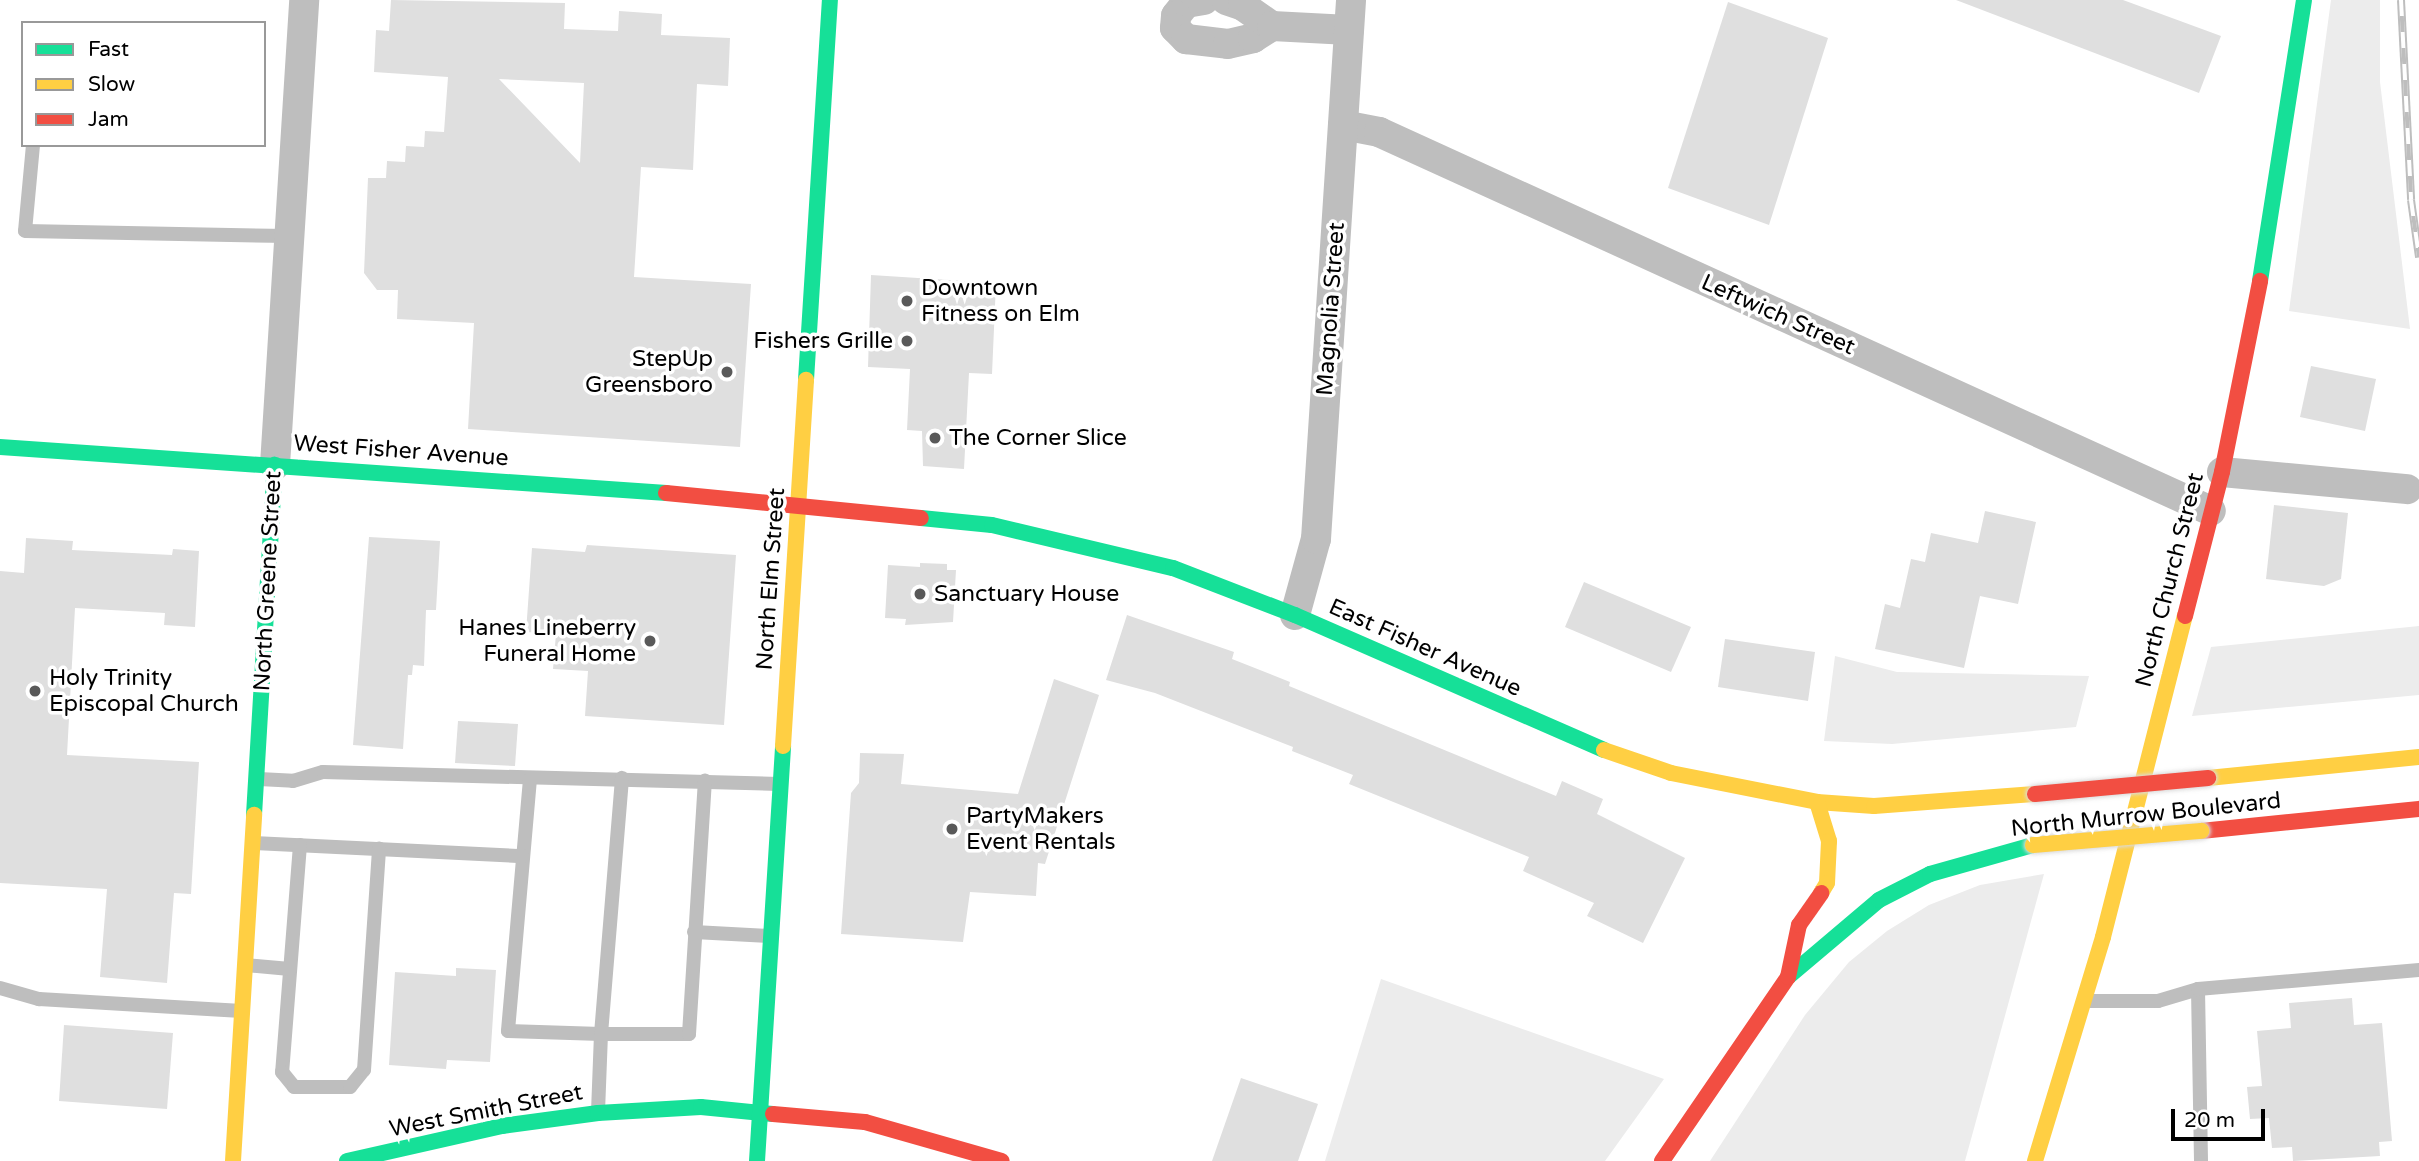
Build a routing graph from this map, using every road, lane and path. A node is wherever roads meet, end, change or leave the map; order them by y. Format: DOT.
graph roads {
  1 [pos="304,0"];
  2 [pos="830,0"];
  3 [pos="1203,0"];
  4 [pos="1226,0"];
  5 [pos="1351,0"];
  6 [pos="2304,0"];
  7 [pos="1272,26"];
  8 [pos="1349,30"];
  9 [pos="1343,125"];
  10 [pos="33,147"];
  11 [pos="289,236"];
  12 [pos="0,447"];
  13 [pos="275,465"];
  14 [pos="2222,472"];
  15 [pos="2407,489"];
  16 [pos="799,503"];
  17 [pos="2211,511"];
  18 [pos="1295,615"];
  19 [pos="2419,757"];
  20 [pos="622,778"];
  21 [pos="256,779"];
  22 [pos="530,779"];
  23 [pos="705,781"];
  24 [pos="781,784"];
  25 [pos="2035,794"];
  26 [pos="1817,802"];
  27 [pos="2419,810"];
  28 [pos="252,843"];
  29 [pos="300,845"];
  30 [pos="379,849"];
  31 [pos="523,856"];
  32 [pos="694,932"];
  33 [pos="771,936"];
  34 [pos="245,965"];
  35 [pos="290,969"];
  36 [pos="2419,970"];
  37 [pos="1788,977"];
  38 [pos="0,988"];
  39 [pos="2198,989"];
  40 [pos="2086,1001"];
  41 [pos="244,1012"];
  42 [pos="601,1034"];
  43 [pos="761,1110"];
  44 [pos="598,1113"];
  45 [pos="413,1154"];
  46 [pos="233,1161"];
  47 [pos="347,1161"];
  48 [pos="757,1161"];
  49 [pos="1002,1161"];
  50 [pos="1662,1161"];
  51 [pos="2035,1161"];
  52 [pos="2201,1161"];
  1 -- 11 [label="street, North Greene Street"];
  2 -- 16 [label="main road, North Elm Street"];
  3 -- 7 [label="street"];
  4 -- 7 [label="street"];
  5 -- 8 [label="street, Magnolia Street"];
  6 -- 14 [label="main road, North Church Street"];
  7 -- 8 [label="street"];
  8 -- 9 [label="street, Magnolia Street"];
  9 -- 17 [label="street, Leftwich Street"];
  9 -- 18 [label="street, Magnolia Street"];
  10 -- 11 [label="lane"];
  11 -- 13 [label="street, North Greene Street"];
  12 -- 13 [label="main road, West Fisher Avenue"];
  13 -- 16 [label="main road, West Fisher Avenue"];
  13 -- 21 [label="main road, North Greene Street"];
  14 -- 15 [label="street"];
  14 -- 17 [label="main road, North Church Street"];
  16 -- 18 [label="main road, East Fisher Avenue"];
  16 -- 24 [label="main road, North Elm Street"];
  17 -- 40 [label="main road, North Church Street"];
  18 -- 26 [label="main road, East Fisher Avenue"];
  19 -- 25 [label="main road, North Murrow Boulevard, bridge"];
  20 -- 22 [label="lane"];
  20 -- 23 [label="lane"];
  20 -- 42 [label="lane"];
  21 -- 22 [label="lane"];
  21 -- 28 [label="main road, North Greene Street"];
  22 -- 31 [label="lane"];
  23 -- 24 [label="lane"];
  23 -- 32 [label="lane"];
  24 -- 33 [label="main road, North Elm Street"];
  25 -- 26 [label="main road, East Fisher Avenue"];
  26 -- 37 [label="main road"];
  27 -- 37 [label="main road, North Murrow Boulevard, bridge"];
  28 -- 29 [label="lane"];
  28 -- 34 [label="main road, North Greene Street"];
  29 -- 30 [label="lane"];
  29 -- 35 [label="lane"];
  30 -- 31 [label="lane"];
  30 -- 35 [label="lane"];
  31 -- 42 [label="lane"];
  32 -- 33 [label="lane"];
  32 -- 42 [label="lane"];
  33 -- 43 [label="main road, North Elm Street"];
  34 -- 35 [label="lane"];
  34 -- 41 [label="main road, North Greene Street"];
  36 -- 39 [label="lane"];
  37 -- 50 [label="main road"];
  38 -- 41 [label="lane"];
  39 -- 40 [label="lane"];
  39 -- 52 [label="lane"];
  40 -- 51 [label="main road, North Church Street"];
  41 -- 46 [label="main road, North Greene Street"];
  42 -- 44 [label="lane"];
  43 -- 44 [label="main road, West Smith Street"];
  43 -- 48 [label="main road, North Elm Street"];
  43 -- 49 [label="main road, West Smith Street"];
  44 -- 45 [label="main road, West Smith Street"];
  45 -- 47 [label="main road, West Smith Street"];
}
